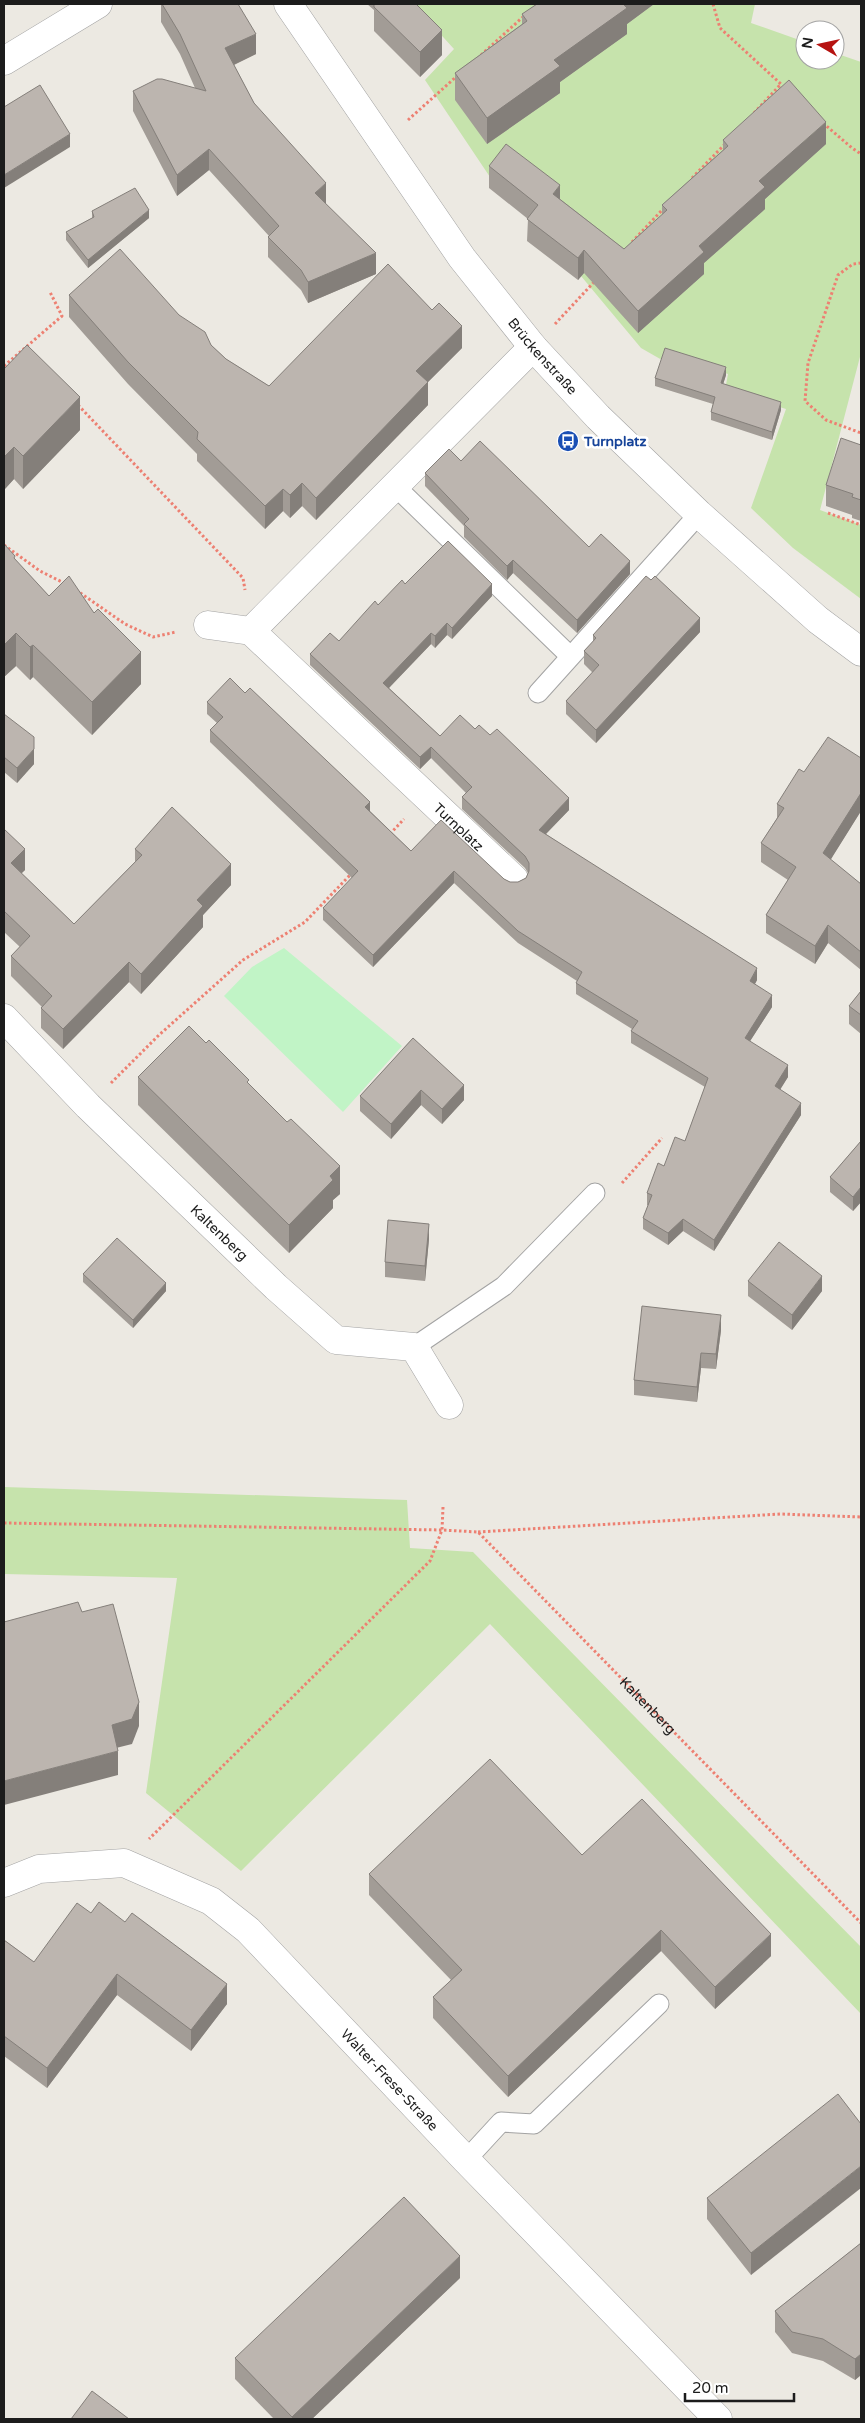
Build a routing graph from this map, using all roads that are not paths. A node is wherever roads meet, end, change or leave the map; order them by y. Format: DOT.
graph roads {
  1 [pos="98,4"];
  2 [pos="288,4"];
  3 [pos="4,61"];
  4 [pos="534,347"];
  5 [pos="395,486"];
  6 [pos="699,514"];
  7 [pos="208,625"];
  8 [pos="251,631"];
  9 [pos="861,652"];
  10 [pos="570,656"];
  11 [pos="538,694"];
  12 [pos="514,879"];
  13 [pos="4,1018"];
  14 [pos="595,1193"];
  15 [pos="414,1347"];
  16 [pos="449,1405"];
  17 [pos="4,1883"];
  18 [pos="659,2004"];
  19 [pos="466,2160"];
  20 [pos="718,2419"];
  1 -- 3 [label="street"];
  2 -- 4 [label="street, Brückenstraße"];
  4 -- 5 [label="street"];
  4 -- 6 [label="street, Brückenstraße"];
  5 -- 8 [label="street"];
  5 -- 10 [label="lane"];
  6 -- 9 [label="street, Brückenstraße"];
  6 -- 10 [label="lane"];
  7 -- 8 [label="street"];
  8 -- 12 [label="street, Turnplatz"];
  10 -- 11 [label="lane"];
  13 -- 15 [label="street, Kaltenberg"];
  14 -- 15 [label="lane"];
  15 -- 16 [label="street"];
  17 -- 19 [label="street, Walter-Frese-Straße"];
  18 -- 19 [label="lane"];
  19 -- 20 [label="street, Walter-Frese-Straße"];
}
